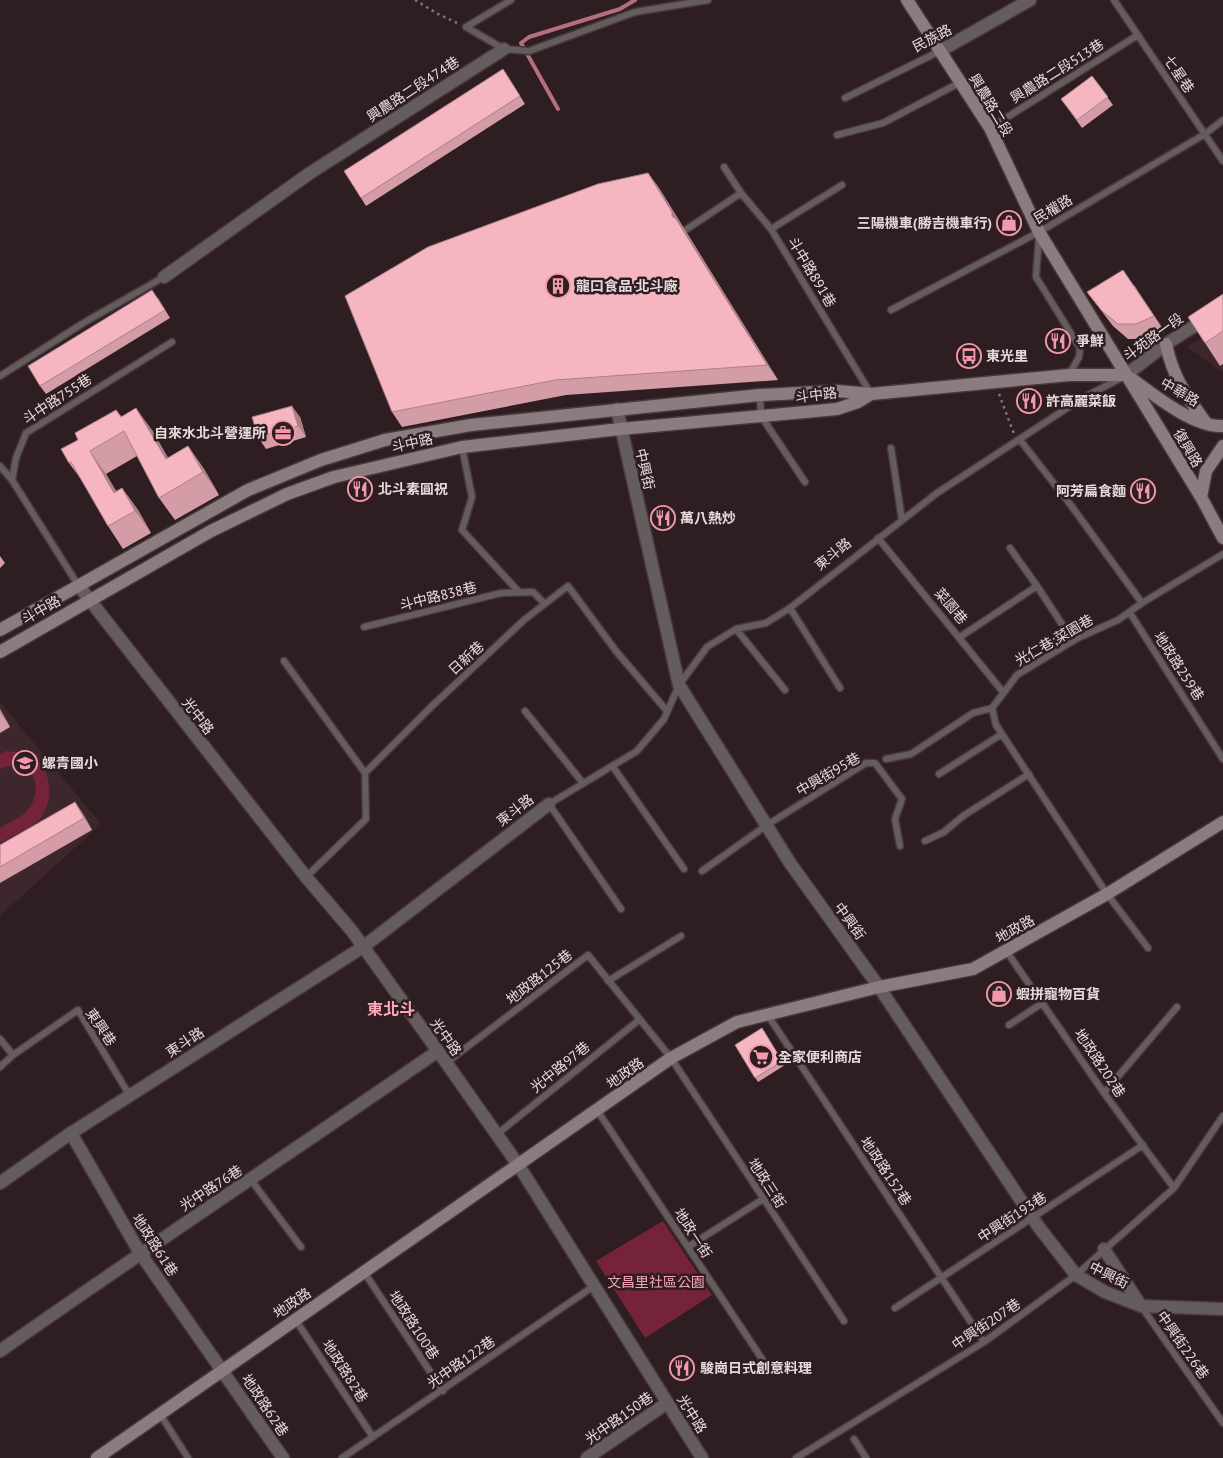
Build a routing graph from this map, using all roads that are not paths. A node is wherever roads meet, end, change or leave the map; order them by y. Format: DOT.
graph roads {
  1 [pos="511,0"];
  2 [pos="708,0"];
  3 [pos="907,0"];
  4 [pos="1030,0"];
  5 [pos="1114,0"];
  6 [pos="1138,35"];
  7 [pos="504,49"];
  8 [pos="940,51"];
  9 [pos="961,82"];
  10 [pos="845,98"];
  11 [pos="1223,120"];
  12 [pos="990,128"];
  13 [pos="1205,134"];
  14 [pos="837,135"];
  15 [pos="1223,161"];
  16 [pos="724,167"];
  17 [pos="842,186"];
  18 [pos="741,193"];
  19 [pos="771,228"];
  20 [pos="687,229"];
  21 [pos="1039,232"];
  22 [pos="164,277"];
  23 [pos="1223,308"];
  24 [pos="891,310"];
  25 [pos="172,342"];
  26 [pos="1166,344"];
  27 [pos="1069,375"];
  28 [pos="1126,375"];
  29 [pos="0,376"];
  30 [pos="871,394"];
  31 [pos="760,395"];
  32 [pos="617,409"];
  33 [pos="761,416"];
  34 [pos="1208,425"];
  35 [pos="1223,426"];
  36 [pos="620,428"];
  37 [pos="1018,441"];
  38 [pos="1223,446"];
  39 [pos="462,447"];
  40 [pos="891,448"];
  41 [pos="0,466"];
  42 [pos="12,480"];
  43 [pos="805,482"];
  44 [pos="1201,497"];
  45 [pos="202,516"];
  46 [pos="902,520"];
  47 [pos="211,531"];
  48 [pos="878,538"];
  49 [pos="1223,538"];
  50 [pos="1010,548"];
  51 [pos="1223,554"];
  52 [pos="78,585"];
  53 [pos="1037,586"];
  54 [pos="519,592"];
  55 [pos="88,600"];
  56 [pos="544,603"];
  57 [pos="1142,603"];
  58 [pos="790,608"];
  59 [pos="1130,613"];
  60 [pos="364,627"];
  61 [pos="736,629"];
  62 [pos="0,630"];
  63 [pos="960,637"];
  64 [pos="1073,641"];
  65 [pos="0,652"];
  66 [pos="284,661"];
  67 [pos="679,685"];
  68 [pos="840,688"];
  69 [pos="785,690"];
  70 [pos="1003,692"];
  71 [pos="992,708"];
  72 [pos="667,711"];
  73 [pos="524,712"];
  74 [pos="1002,734"];
  75 [pos="1223,759"];
  76 [pos="886,760"];
  77 [pos="613,768"];
  78 [pos="366,773"];
  79 [pos="939,774"];
  80 [pos="1029,774"];
  81 [pos="583,783"];
  82 [pos="549,804"];
  83 [pos="1223,822"];
  84 [pos="767,826"];
  85 [pos="925,842"];
  86 [pos="900,846"];
  87 [pos="684,869"];
  88 [pos="702,871"];
  89 [pos="306,877"];
  90 [pos="1107,894"];
  91 [pos="621,909"];
  92 [pos="681,936"];
  93 [pos="364,948"];
  94 [pos="1148,948"];
  95 [pos="1007,952"];
  96 [pos="608,981"];
  97 [pos="879,987"];
  98 [pos="1044,1002"];
  99 [pos="1177,1006"];
  100 [pos="767,1014"];
  101 [pos="639,1020"];
  102 [pos="1009,1025"];
  103 [pos="0,1039"];
  104 [pos="438,1051"];
  105 [pos="13,1055"];
  106 [pos="671,1058"];
  107 [pos="446,1063"];
  108 [pos="0,1067"];
  109 [pos="1104,1093"];
  110 [pos="130,1096"];
  111 [pos="597,1110"];
  112 [pos="1223,1116"];
  113 [pos="71,1133"];
  114 [pos="496,1135"];
  115 [pos="1143,1145"];
  116 [pos="519,1166"];
  117 [pos="252,1180"];
  118 [pos="0,1183"];
  119 [pos="1174,1188"];
  120 [pos="763,1199"];
  121 [pos="1034,1219"];
  122 [pos="301,1247"];
  123 [pos="688,1247"];
  124 [pos="1104,1249"];
  125 [pos="140,1253"];
  126 [pos="364,1272"];
  127 [pos="941,1276"];
  128 [pos="1076,1276"];
  129 [pos="594,1286"];
  130 [pos="1141,1306"];
  131 [pos="894,1308"];
  132 [pos="1223,1309"];
  133 [pos="295,1319"];
  134 [pos="844,1321"];
  135 [pos="984,1342"];
  136 [pos="0,1351"];
  137 [pos="768,1368"];
  138 [pos="222,1369"];
  139 [pos="442,1391"];
  140 [pos="667,1402"];
  141 [pos="160,1414"];
  142 [pos="1223,1423"];
  143 [pos="373,1437"];
  144 [pos="854,1439"];
  145 [pos="97,1458"];
  146 [pos="188,1458"];
  147 [pos="283,1458"];
  148 [pos="342,1458"];
  149 [pos="587,1458"];
  150 [pos="702,1458"];
  151 [pos="796,1458"];
  152 [pos="866,1458"];
  1 -- 7 [label="lane"];
  2 -- 7 [label="lane"];
  3 -- 8 [label="main road, 興農路二段"];
  4 -- 8 [label="street, 民族路"];
  5 -- 6 [label="lane, 七星巷"];
  6 -- 12 [label="lane, 興農路二段513巷"];
  6 -- 13 [label="lane, 七星巷"];
  7 -- 22 [label="street, 興農路二段474巷"];
  8 -- 9 [label="main road, 興農路二段"];
  8 -- 10 [label="lane, 民族路"];
  9 -- 12 [label="main road, 興農路二段"];
  9 -- 14 [label="lane"];
  11 -- 13 [label="lane, 民權路"];
  12 -- 21 [label="main road, 興農路二段"];
  13 -- 15 [label="lane, 七星巷"];
  13 -- 21 [label="lane, 民權路"];
  16 -- 18 [label="lane, 斗中路891巷"];
  17 -- 19 [label="lane"];
  18 -- 19 [label="lane, 斗中路891巷"];
  18 -- 20 [label="lane"];
  19 -- 30 [label="lane, 斗中路891巷"];
  21 -- 24 [label="lane, 民權路"];
  21 -- 27 [label="lane, 興農路二段"];
  21 -- 28 [label="main road, 興農路二段"];
  22 -- 29 [label="lane"];
  23 -- 26 [label="street, 斗苑路一段"];
  25 -- 42 [label="lane, 斗中路755巷"];
  26 -- 28 [label="street, 斗苑路一段"];
  26 -- 34 [label="main road"];
  27 -- 28 [label="main road, 斗中路"];
  27 -- 30 [label="main road, 斗中路"];
  28 -- 34 [label="main road, 中華路"];
  28 -- 37 [label="lane, 東斗路"];
  28 -- 44 [label="main road, 復興路"];
  30 -- 31 [label="main road, 斗中路"];
  30 -- 33 [label="main road, 斗中路"];
  31 -- 32 [label="main road, 斗中路"];
  31 -- 33 [label="lane"];
  32 -- 36 [label="street, 中興街"];
  32 -- 45 [label="main road, 斗中路"];
  33 -- 36 [label="main road, 斗中路"];
  33 -- 43 [label="lane"];
  34 -- 35 [label="main road, 中華路"];
  36 -- 39 [label="main road, 斗中路"];
  36 -- 67 [label="street, 中興街"];
  37 -- 46 [label="lane, 東斗路"];
  37 -- 57 [label="lane"];
  38 -- 44 [label="main road"];
  39 -- 47 [label="main road, 斗中路"];
  39 -- 54 [label="lane, 斗中路838巷"];
  40 -- 46 [label="lane"];
  41 -- 42 [label="lane"];
  42 -- 52 [label="lane"];
  44 -- 49 [label="main road, 復興路"];
  45 -- 47 [label="main road"];
  45 -- 52 [label="main road, 斗中路"];
  46 -- 48 [label="lane, 東斗路"];
  47 -- 55 [label="main road, 斗中路"];
  48 -- 58 [label="lane, 東斗路"];
  48 -- 63 [label="lane, 菜園巷"];
  50 -- 53 [label="lane"];
  51 -- 57 [label="lane, 光仁巷;菜園巷"];
  52 -- 55 [label="street, 光中路"];
  52 -- 62 [label="main road, 斗中路"];
  53 -- 63 [label="lane"];
  53 -- 64 [label="lane"];
  54 -- 56 [label="lane, 斗中路838巷"];
  54 -- 60 [label="lane, 斗中路838巷"];
  55 -- 65 [label="main road, 斗中路"];
  55 -- 89 [label="street, 光中路"];
  56 -- 72 [label="lane, 日新巷"];
  56 -- 78 [label="lane, 日新巷"];
  57 -- 59 [label="lane, 光仁巷;菜園巷"];
  58 -- 61 [label="lane, 東斗路"];
  58 -- 68 [label="lane"];
  59 -- 64 [label="lane, 光仁巷;菜園巷"];
  59 -- 75 [label="lane, 地政路259巷"];
  61 -- 67 [label="lane, 東斗路"];
  61 -- 69 [label="lane"];
  63 -- 70 [label="lane, 菜園巷"];
  64 -- 70 [label="lane, 光仁巷;菜園巷"];
  66 -- 78 [label="lane"];
  67 -- 72 [label="lane, 東斗路"];
  67 -- 84 [label="street, 中興街"];
  70 -- 71 [label="lane, 光仁巷;菜園巷"];
  71 -- 74 [label="lane"];
  71 -- 76 [label="lane"];
  72 -- 77 [label="lane, 東斗路"];
  73 -- 81 [label="lane"];
  74 -- 79 [label="lane"];
  74 -- 80 [label="lane"];
  77 -- 81 [label="lane, 東斗路"];
  77 -- 87 [label="lane"];
  78 -- 89 [label="lane"];
  80 -- 85 [label="lane"];
  80 -- 90 [label="lane"];
  81 -- 82 [label="lane, 東斗路"];
  82 -- 91 [label="lane"];
  82 -- 93 [label="street, 東斗路"];
  83 -- 90 [label="main road, 地政路"];
  84 -- 86 [label="lane, 中興街95巷"];
  84 -- 88 [label="lane"];
  84 -- 97 [label="street, 中興街"];
  89 -- 93 [label="street, 光中路"];
  90 -- 94 [label="lane"];
  90 -- 95 [label="main road, 地政路"];
  92 -- 96 [label="lane"];
  93 -- 104 [label="street, 光中路"];
  93 -- 110 [label="street, 東斗路"];
  95 -- 97 [label="main road, 地政路"];
  95 -- 98 [label="lane, 地政路202巷"];
  96 -- 101 [label="lane, 地政路125巷"];
  96 -- 107 [label="lane, 地政路125巷"];
  97 -- 100 [label="main road, 地政路"];
  97 -- 121 [label="street, 中興街"];
  98 -- 102 [label="lane"];
  98 -- 109 [label="lane, 地政路202巷"];
  99 -- 109 [label="lane"];
  100 -- 106 [label="main road, 地政路"];
  100 -- 127 [label="lane, 地政路152巷"];
  101 -- 106 [label="lane, 地政路125巷"];
  101 -- 114 [label="lane, 光中路97巷"];
  103 -- 105 [label="lane"];
  104 -- 107 [label="street, 光中路"];
  104 -- 117 [label="street, 光中路76巷"];
  105 -- 108 [label="lane, 東興巷"];
  105 -- 110 [label="lane, 東興巷"];
  106 -- 111 [label="main road, 地政路"];
  106 -- 120 [label="lane, 地政三街"];
  107 -- 114 [label="street, 光中路"];
  109 -- 115 [label="lane, 地政路202巷"];
  110 -- 113 [label="street, 東斗路"];
  111 -- 116 [label="main road, 地政路"];
  111 -- 123 [label="lane, 地政一街"];
  112 -- 119 [label="lane, 中興街207巷"];
  113 -- 118 [label="street, 東斗路"];
  113 -- 125 [label="street, 地政路61巷"];
  114 -- 116 [label="street, 光中路"];
  115 -- 119 [label="lane, 地政路202巷"];
  115 -- 121 [label="lane, 中興街193巷"];
  116 -- 126 [label="main road, 地政路"];
  116 -- 129 [label="street, 光中路"];
  117 -- 122 [label="lane"];
  117 -- 125 [label="street, 光中路76巷"];
  119 -- 124 [label="lane, 中興街207巷"];
  120 -- 123 [label="lane"];
  120 -- 134 [label="lane, 地政三街"];
  121 -- 127 [label="lane, 中興街193巷"];
  121 -- 128 [label="street, 中興街"];
  123 -- 137 [label="lane, 地政一街"];
  124 -- 128 [label="lane, 中興街207巷"];
  124 -- 130 [label="street"];
  125 -- 136 [label="street, 光中路76巷"];
  125 -- 138 [label="street, 地政路61巷"];
  126 -- 133 [label="main road, 地政路"];
  126 -- 139 [label="lane, 地政路100巷"];
  127 -- 131 [label="lane, 中興街193巷"];
  127 -- 135 [label="lane, 地政路152巷"];
  128 -- 130 [label="street, 中興街"];
  128 -- 135 [label="lane, 中興街207巷"];
  129 -- 139 [label="lane, 光中路122巷"];
  129 -- 140 [label="street, 光中路"];
  130 -- 132 [label="street, 中興街"];
  130 -- 142 [label="lane, 中興街226巷"];
  133 -- 138 [label="main road, 地政路"];
  133 -- 143 [label="lane, 地政路82巷"];
  135 -- 151 [label="lane, 中興街207巷"];
  138 -- 141 [label="main road, 地政路"];
  138 -- 147 [label="street, 地政路62巷"];
  139 -- 143 [label="lane, 光中路122巷"];
  140 -- 149 [label="street, 光中路150巷"];
  140 -- 150 [label="street, 光中路"];
  141 -- 145 [label="main road, 地政路"];
  141 -- 146 [label="lane"];
  143 -- 148 [label="lane, 光中路122巷"];
  144 -- 152 [label="lane"];
}
